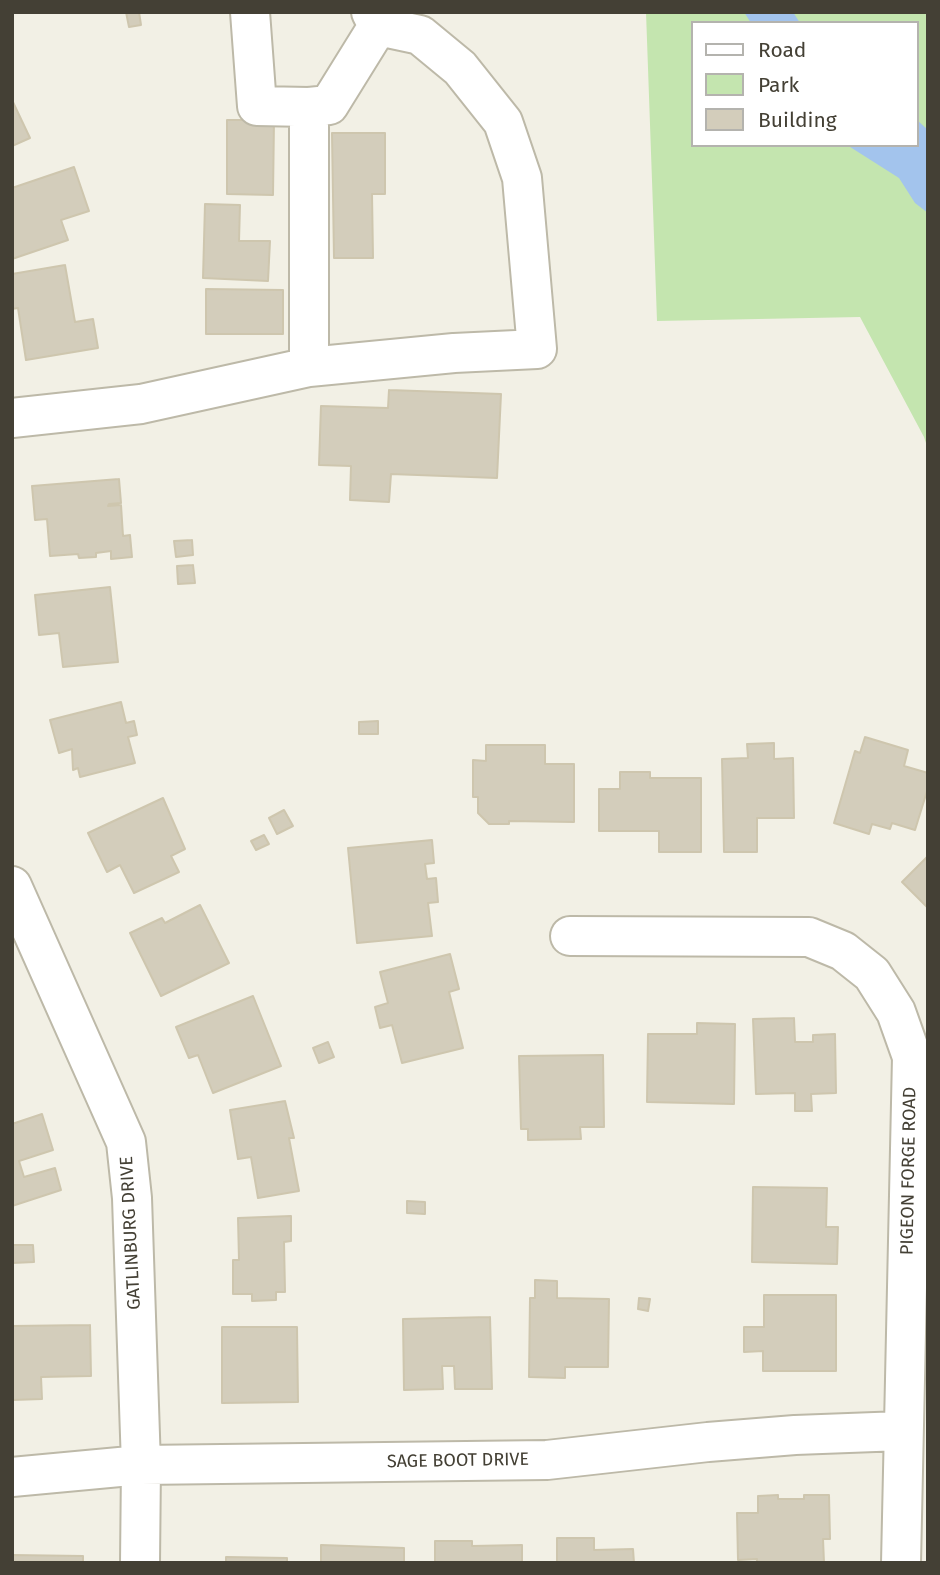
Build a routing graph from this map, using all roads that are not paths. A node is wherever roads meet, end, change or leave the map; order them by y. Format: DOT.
graph roads {
  1 [pos="250,12"];
  2 [pos="374,19"];
  3 [pos="309,107"];
  4 [pos="309,367"];
  5 [pos="12,418"];
  6 [pos="12,886"];
  7 [pos="570,936"];
  8 [pos="902,1431"];
  9 [pos="141,1465"];
  10 [pos="12,1477"];
  11 [pos="140,1563"];
  12 [pos="901,1563"];
  1 -- 3 [label="street"];
  2 -- 3 [label="street"];
  2 -- 4 [label="street"];
  3 -- 4 [label="street"];
  4 -- 5 [label="street"];
  6 -- 9 [label="street, GATLINBURG DRIVE"];
  7 -- 8 [label="street, PIGEON FORGE ROAD"];
  8 -- 9 [label="street, SAGE BOOT DRIVE"];
  8 -- 12 [label="street, PIGEON FORGE ROAD"];
  9 -- 10 [label="street, SAGE BOOT DRIVE"];
  9 -- 11 [label="street, GATLINBURG DRIVE"];
}
